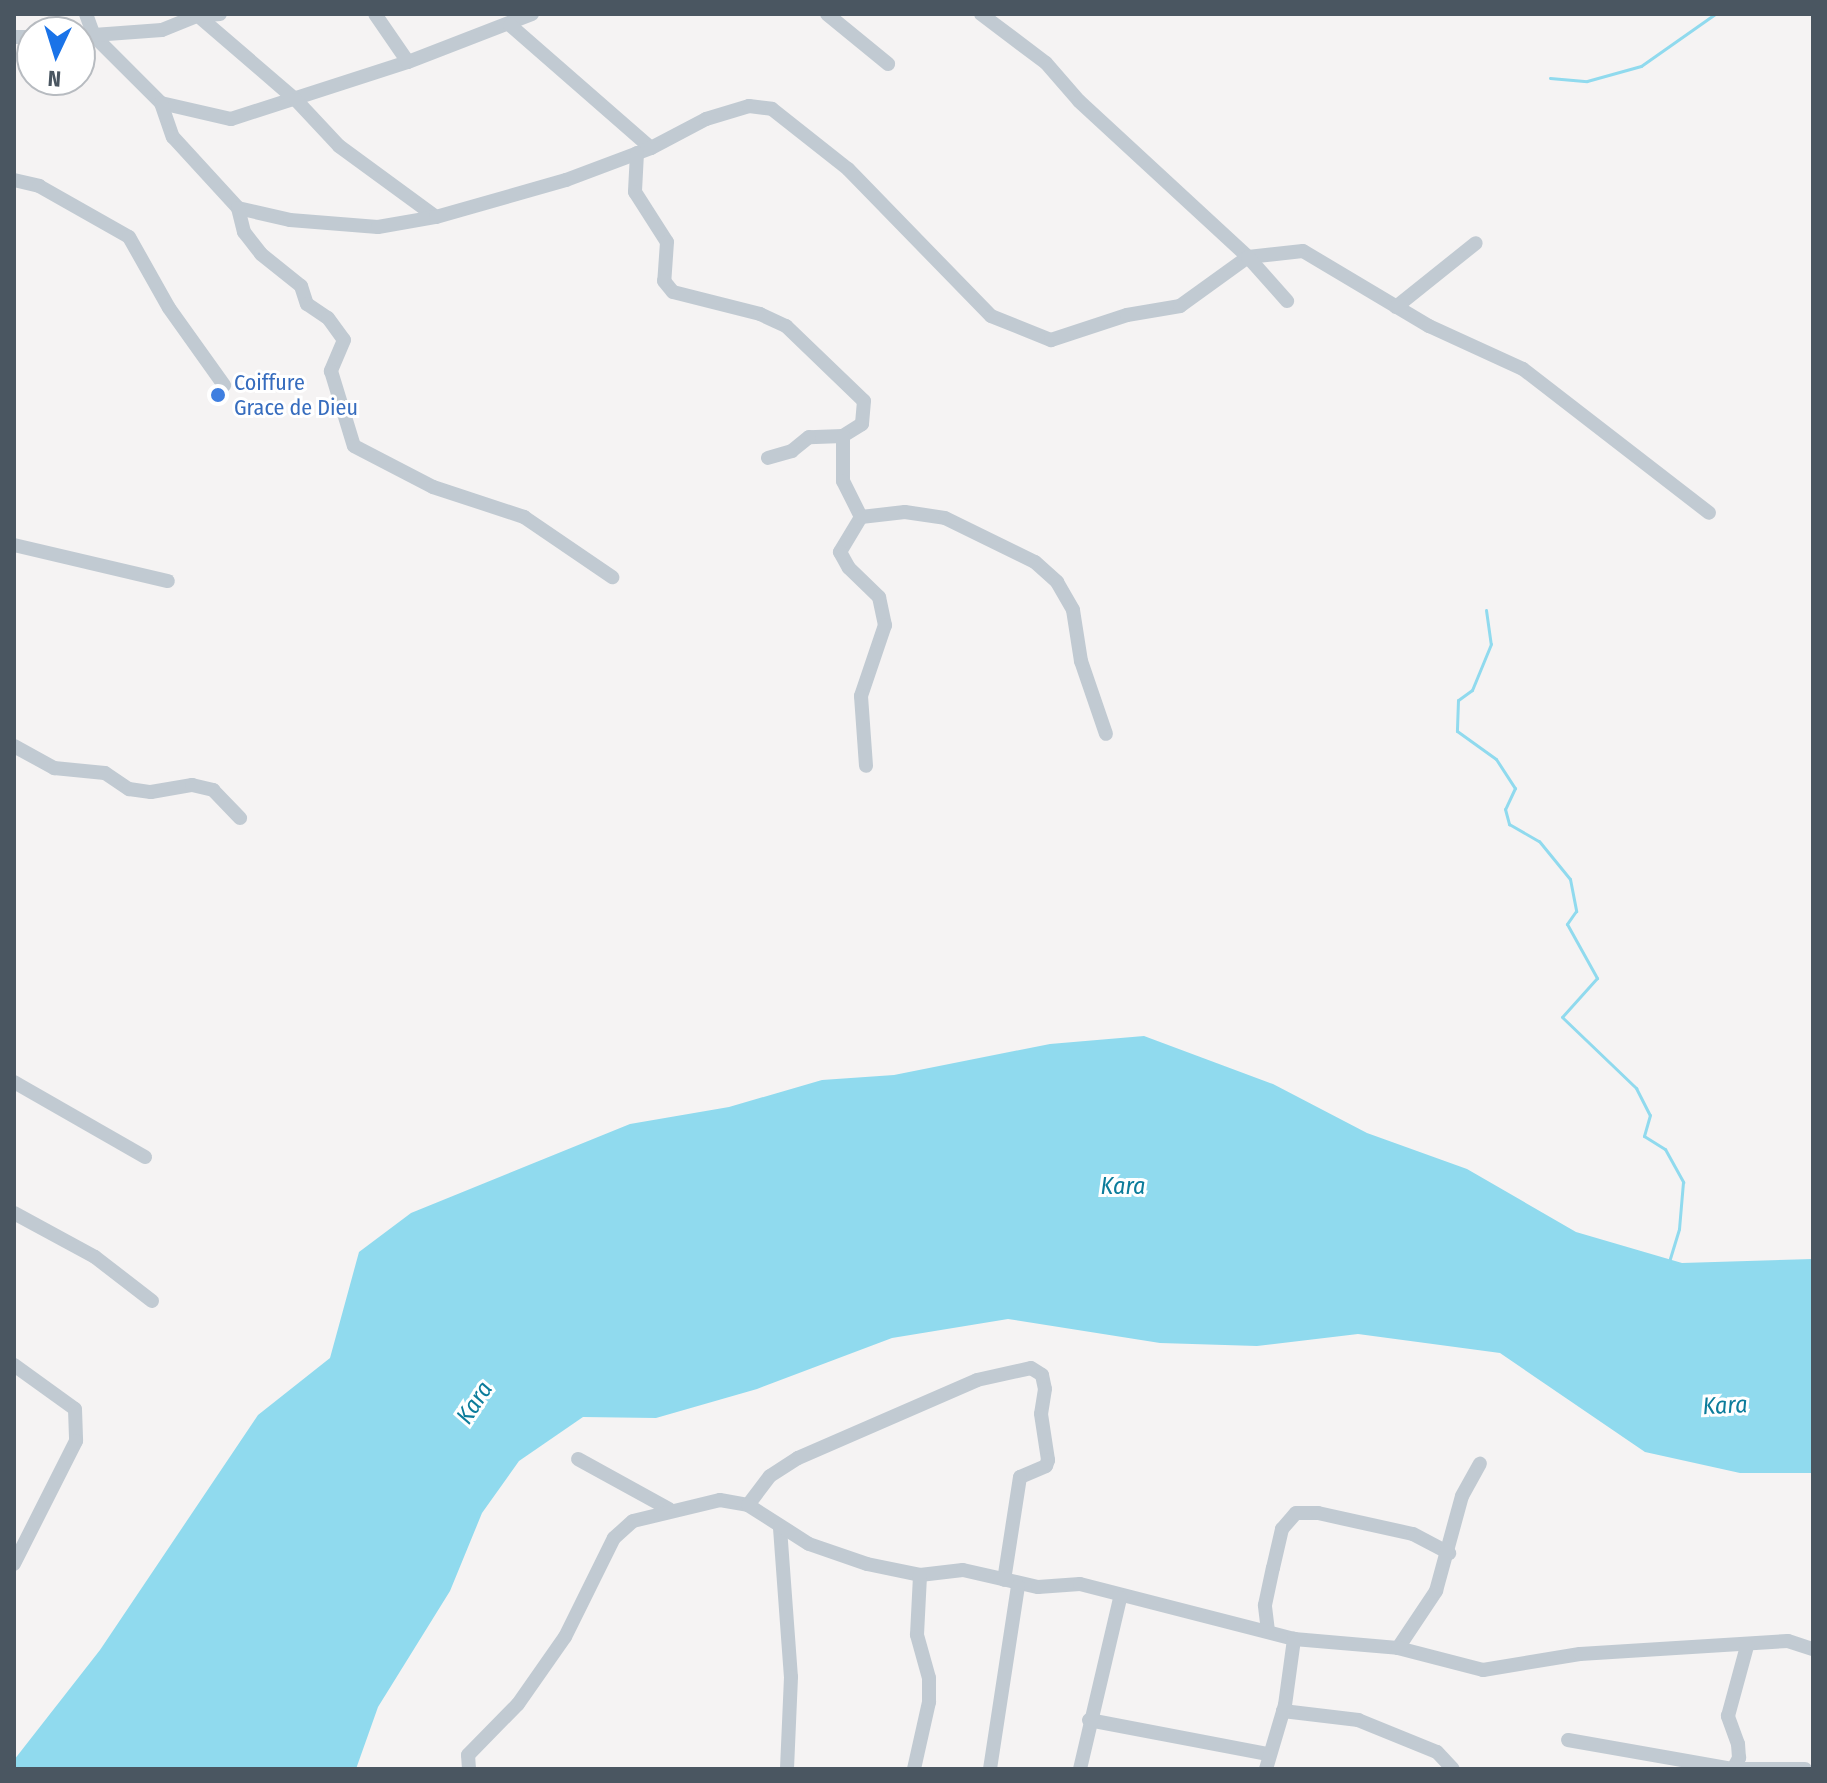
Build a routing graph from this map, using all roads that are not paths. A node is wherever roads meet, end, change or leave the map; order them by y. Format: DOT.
graph roads {
  1 [pos="220,14"];
  2 [pos="375,14"];
  3 [pos="532,14"];
  4 [pos="827,14"];
  5 [pos="981,14"];
  6 [pos="196,15"];
  7 [pos="510,25"];
  8 [pos="96,35"];
  9 [pos="96,44"];
  10 [pos="408,62"];
  11 [pos="888,64"];
  12 [pos="296,100"];
  13 [pos="161,103"];
  14 [pos="644,150"];
  15 [pos="14,180"];
  16 [pos="238,208"];
  17 [pos="436,217"];
  18 [pos="1476,243"];
  19 [pos="1248,257"];
  20 [pos="1287,301"];
  21 [pos="1396,307"];
  22 [pos="224,385"];
  23 [pos="843,436"];
  24 [pos="768,458"];
  25 [pos="1709,513"];
  26 [pos="861,517"];
  27 [pos="14,545"];
  28 [pos="612,577"];
  29 [pos="168,581"];
  30 [pos="1106,734"];
  31 [pos="14,746"];
  32 [pos="866,766"];
  33 [pos="240,818"];
  34 [pos="14,1082"];
  35 [pos="145,1157"];
  36 [pos="14,1213"];
  37 [pos="152,1301"];
  38 [pos="14,1365"];
  39 [pos="578,1459"];
  40 [pos="1480,1464"];
  41 [pos="748,1505"];
  42 [pos="669,1509"];
  43 [pos="780,1528"];
  44 [pos="1449,1553"];
  45 [pos="14,1564"];
  46 [pos="920,1575"];
  47 [pos="1011,1583"];
  48 [pos="1120,1598"];
  49 [pos="1268,1631"];
  50 [pos="1294,1639"];
  51 [pos="1747,1646"];
  52 [pos="1398,1648"];
  53 [pos="1813,1649"];
  54 [pos="1283,1711"];
  55 [pos="1089,1720"];
  56 [pos="1568,1740"];
  57 [pos="1267,1762"];
  58 [pos="469,1769"];
  59 [pos="787,1769"];
  60 [pos="914,1769"];
  61 [pos="990,1769"];
  62 [pos="1080,1769"];
  63 [pos="1453,1769"];
  64 [pos="1733,1769"];
  65 [pos="1805,1769"];
  1 -- 6 [label="street"];
  2 -- 10 [label="street"];
  3 -- 7 [label="street"];
  4 -- 11 [label="street"];
  5 -- 19 [label="street"];
  6 -- 8 [label="street"];
  6 -- 12 [label="street"];
  7 -- 10 [label="street"];
  7 -- 14 [label="street"];
  9 -- 13 [label="street"];
  10 -- 12 [label="street"];
  12 -- 13 [label="street"];
  12 -- 17 [label="street"];
  13 -- 16 [label="street"];
  14 -- 17 [label="street"];
  14 -- 19 [label="street"];
  14 -- 23 [label="street"];
  15 -- 22 [label="street"];
  16 -- 17 [label="street"];
  16 -- 28 [label="street"];
  18 -- 21 [label="street"];
  19 -- 20 [label="street"];
  19 -- 21 [label="street"];
  21 -- 25 [label="street"];
  23 -- 24 [label="street"];
  23 -- 26 [label="street"];
  26 -- 30 [label="street"];
  26 -- 32 [label="street"];
  27 -- 29 [label="street"];
  31 -- 33 [label="street"];
  34 -- 35 [label="street"];
  36 -- 37 [label="street"];
  38 -- 45 [label="street"];
  39 -- 42 [label="street"];
  40 -- 44 [label="street"];
  41 -- 42 [label="street"];
  41 -- 43 [label="street"];
  41 -- 47 [label="street"];
  42 -- 58 [label="street"];
  43 -- 46 [label="street"];
  43 -- 59 [label="street"];
  44 -- 49 [label="street"];
  44 -- 52 [label="street"];
  46 -- 47 [label="street"];
  46 -- 60 [label="street"];
  47 -- 48 [label="street"];
  47 -- 61 [label="street"];
  48 -- 49 [label="street"];
  48 -- 55 [label="street"];
  49 -- 50 [label="street"];
  50 -- 52 [label="street"];
  50 -- 54 [label="street"];
  51 -- 52 [label="street"];
  51 -- 53 [label="street"];
  51 -- 64 [label="street"];
  54 -- 57 [label="street"];
  54 -- 63 [label="street"];
  55 -- 57 [label="street"];
  55 -- 62 [label="street"];
  56 -- 64 [label="street"];
  64 -- 65 [label="street"];
}
